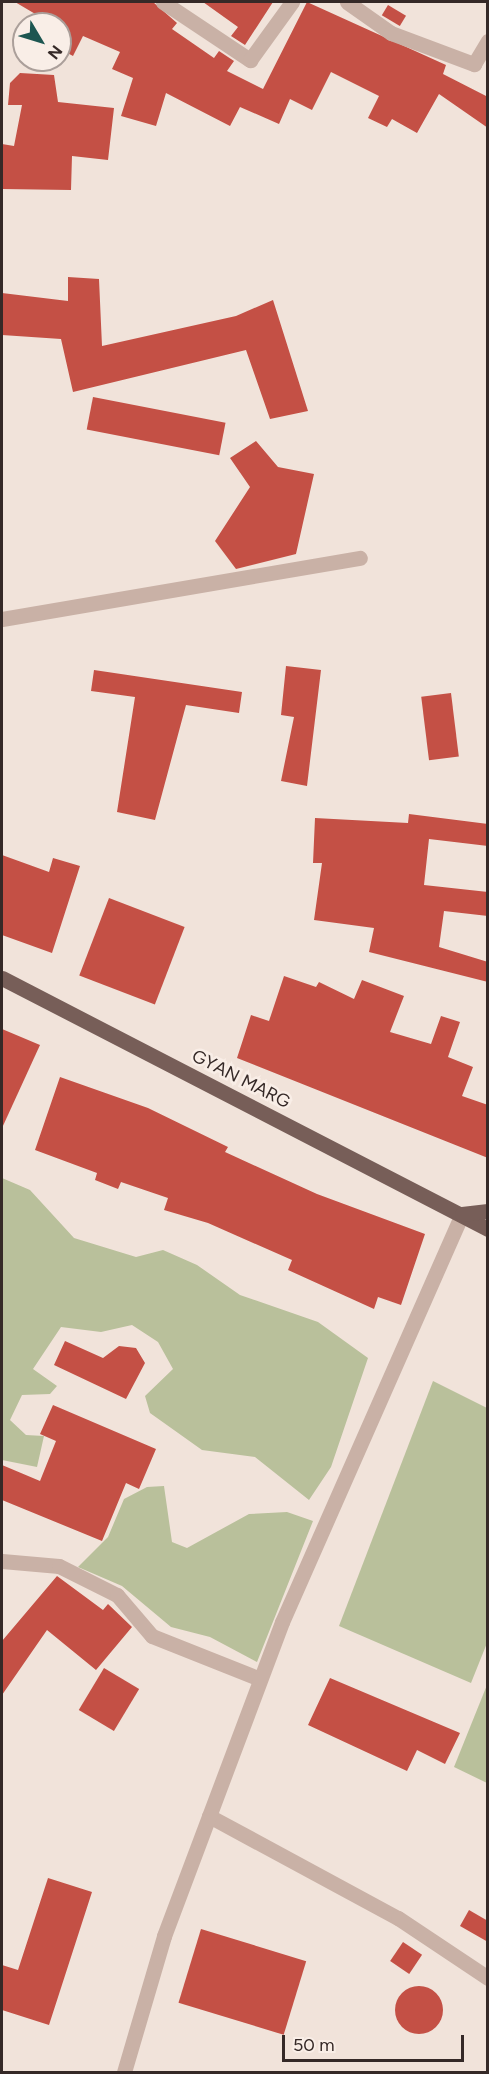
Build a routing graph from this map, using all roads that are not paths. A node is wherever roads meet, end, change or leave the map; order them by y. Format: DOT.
graph roads {
  1 [pos="163,2"];
  2 [pos="292,2"];
  3 [pos="346,2"];
  4 [pos="488,40"];
  5 [pos="360,558"];
  6 [pos="2,619"];
  7 [pos="2,978"];
  8 [pos="488,1211"];
  9 [pos="462,1214"];
  10 [pos="488,1229"];
  11 [pos="2,1561"];
  12 [pos="260,1679"];
  13 [pos="209,1816"];
  14 [pos="487,1979"];
  15 [pos="124,2073"];
  1 -- 2 [label="street"];
  3 -- 4 [label="street"];
  5 -- 6 [label="street"];
  7 -- 9 [label="main road, GYAN MARG"];
  8 -- 9 [label="main road"];
  9 -- 10 [label="main road, GYAN MARG"];
  9 -- 12 [label="street"];
  11 -- 12 [label="street"];
  12 -- 13 [label="street"];
  13 -- 14 [label="street"];
  13 -- 15 [label="street"];
}
